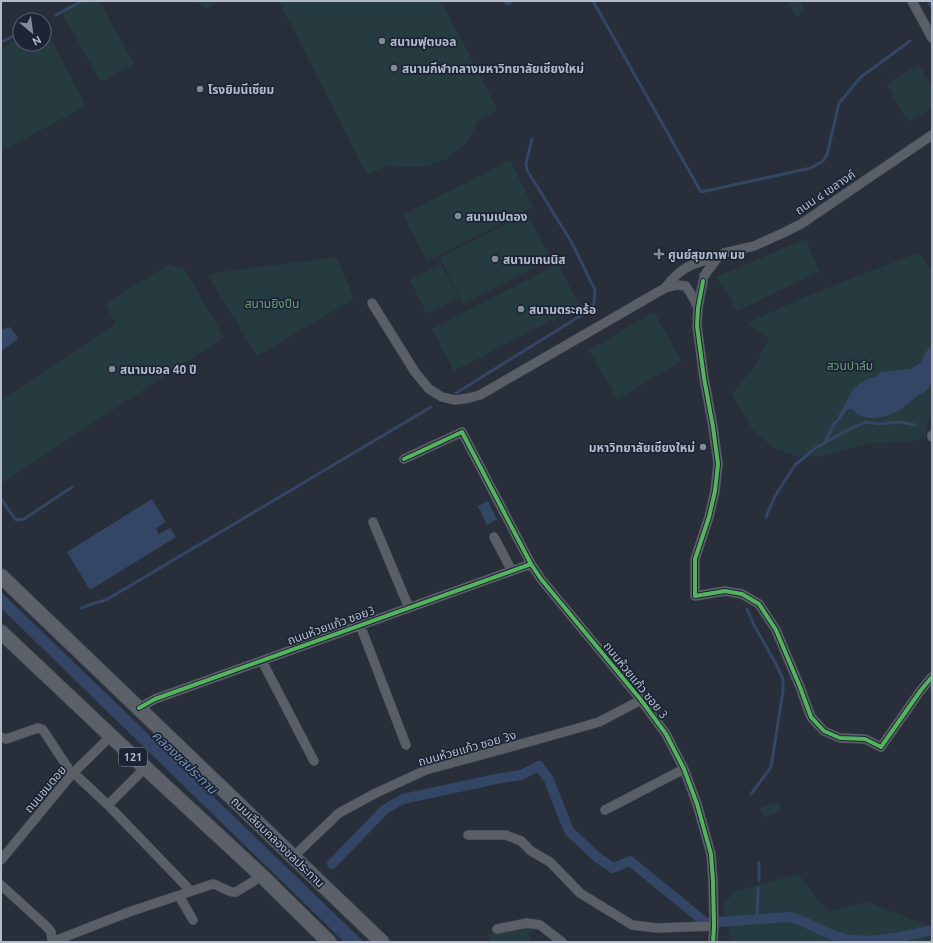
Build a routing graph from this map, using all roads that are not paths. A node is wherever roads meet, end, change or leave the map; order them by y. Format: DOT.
graph roads {
  1 [pos="912,1"];
  2 [pos="931,37"];
  3 [pos="932,135"];
  4 [pos="721,255"];
  5 [pos="665,288"];
  6 [pos="372,303"];
  7 [pos="698,308"];
  8 [pos="404,459"];
  9 [pos="373,522"];
  10 [pos="494,537"];
  11 [pos="531,564"];
  12 [pos="512,570"];
  13 [pos="1,576"];
  14 [pos="409,608"];
  15 [pos="360,625"];
  16 [pos="1,632"];
  17 [pos="262,661"];
  18 [pos="932,677"];
  19 [pos="641,700"];
  20 [pos="139,708"];
  21 [pos="111,736"];
  22 [pos="1,737"];
  23 [pos="406,745"];
  24 [pos="314,761"];
  25 [pos="145,768"];
  26 [pos="684,770"];
  27 [pos="75,776"];
  28 [pos="108,805"];
  29 [pos="605,810"];
  30 [pos="468,835"];
  31 [pos="293,857"];
  32 [pos="1,860"];
  33 [pos="262,876"];
  34 [pos="1,885"];
  35 [pos="187,887"];
  36 [pos="179,896"];
  37 [pos="192,920"];
  38 [pos="714,926"];
  39 [pos="497,929"];
  40 [pos="52,942"];
  41 [pos="329,942"];
  42 [pos="382,942"];
  43 [pos="562,942"];
  44 [pos="713,942"];
  1 -- 2 [label="street"];
  3 -- 4 [label="street, ถนน ๔ เขลางค์"];
  4 -- 5 [label="street, ถนน ๔ เขลางค์"];
  4 -- 7 [label="street"];
  5 -- 6 [label="street"];
  5 -- 7 [label="street"];
  7 -- 18 [label="street"];
  8 -- 11 [label="street, ถนนห้วยแก้ว ซอย 3"];
  9 -- 14 [label="street"];
  10 -- 12 [label="street"];
  11 -- 12 [label="street, ถนนห้วยแก้ว ซอย3"];
  11 -- 19 [label="street, ถนนห้วยแก้ว ซอย 3"];
  12 -- 14 [label="street, ถนนห้วยแก้ว ซอย3"];
  13 -- 20 [label="main road, ถนนเลียบคลองชลประทาน"];
  14 -- 15 [label="street, ถนนห้วยแก้ว ซอย3"];
  15 -- 17 [label="street, ถนนห้วยแก้ว ซอย3"];
  15 -- 23 [label="street"];
  16 -- 21 [label="main road, 121"];
  17 -- 20 [label="street, ถนนห้วยแก้ว ซอย3"];
  17 -- 24 [label="street"];
  19 -- 26 [label="street, ถนนห้วยแก้ว ซอย 3"];
  19 -- 31 [label="street, ถนนห้วยแก้ว ซอย 3ง"];
  20 -- 31 [label="main road, ถนนเลียบคลองชลประทาน"];
  21 -- 25 [label="main road, 121"];
  21 -- 27 [label="street, ถนนชมดอย"];
  22 -- 27 [label="street"];
  25 -- 28 [label="street"];
  25 -- 33 [label="main road, 121"];
  26 -- 29 [label="street"];
  26 -- 38 [label="street, ถนนห้วยแก้ว ซอย 3"];
  27 -- 28 [label="street"];
  27 -- 32 [label="street, ถนนชมดอย"];
  28 -- 35 [label="street"];
  30 -- 38 [label="street"];
  31 -- 42 [label="main road, ถนนเลียบคลองชลประทาน"];
  33 -- 36 [label="street"];
  33 -- 41 [label="main road, 121"];
  34 -- 40 [label="street"];
  36 -- 37 [label="street"];
  36 -- 40 [label="street"];
  38 -- 44 [label="street, ถนนห้วยแก้ว ซอย 3"];
  39 -- 43 [label="street"];
}
